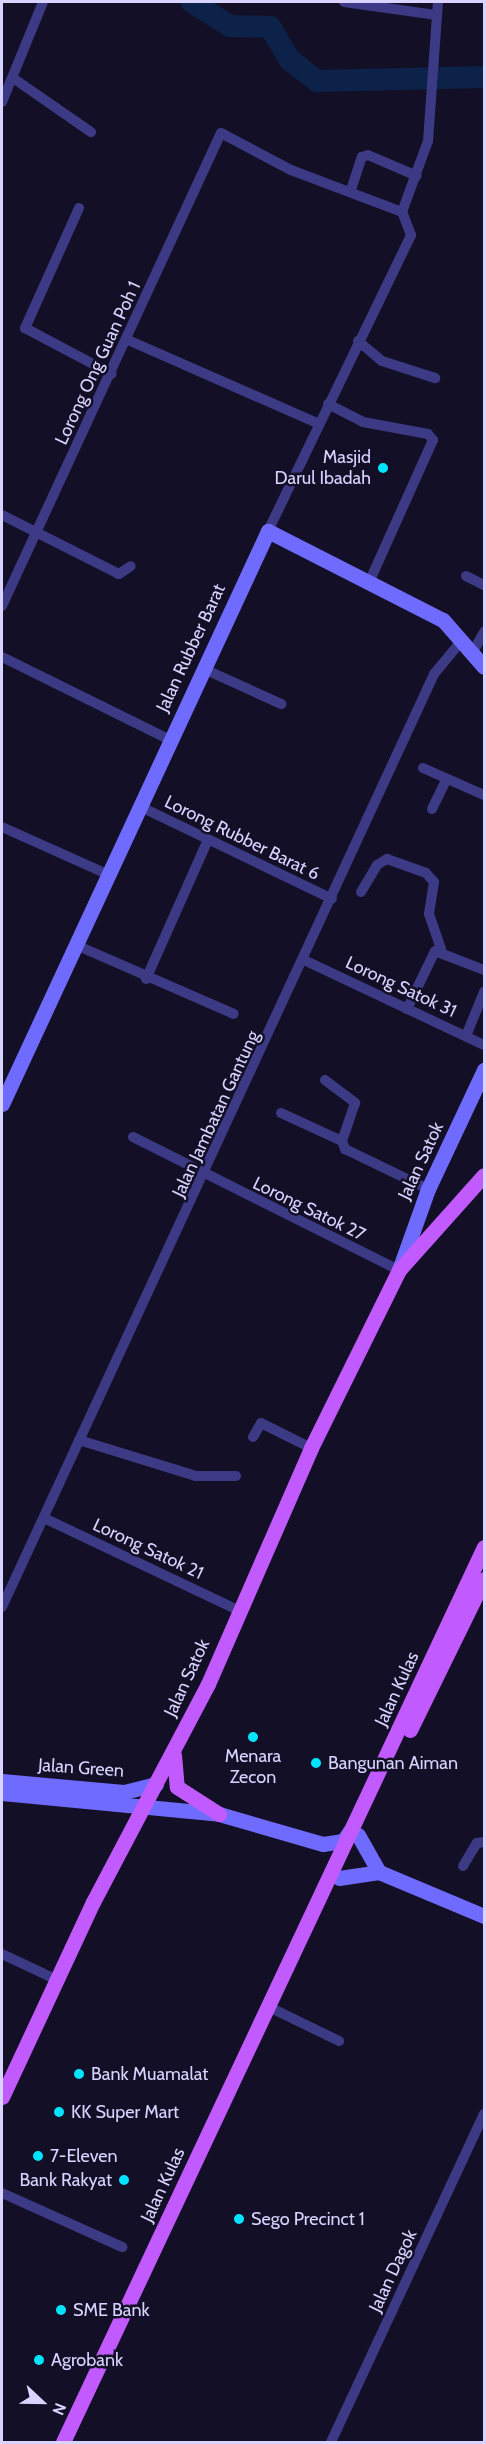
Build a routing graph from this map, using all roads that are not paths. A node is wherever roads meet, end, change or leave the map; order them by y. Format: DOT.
graph roads {
  1 [pos="43,2"];
  2 [pos="344,2"];
  3 [pos="438,2"];
  4 [pos="437,15"];
  5 [pos="13,78"];
  6 [pos="2,102"];
  7 [pos="91,132"];
  8 [pos="417,176"];
  9 [pos="351,190"];
  10 [pos="79,208"];
  11 [pos="402,212"];
  12 [pos="128,340"];
  13 [pos="358,340"];
  14 [pos="112,374"];
  15 [pos="435,378"];
  16 [pos="328,404"];
  17 [pos="319,424"];
  18 [pos="2,515"];
  19 [pos="268,531"];
  20 [pos="35,532"];
  21 [pos="131,567"];
  22 [pos="466,576"];
  23 [pos="370,580"];
  24 [pos="484,585"];
  25 [pos="2,606"];
  26 [pos="484,632"];
  27 [pos="469,644"];
  28 [pos="2,657"];
  29 [pos="484,667"];
  30 [pos="204,669"];
  31 [pos="281,704"];
  32 [pos="170,740"];
  33 [pos="423,768"];
  34 [pos="446,780"];
  35 [pos="484,795"];
  36 [pos="139,806"];
  37 [pos="432,809"];
  38 [pos="2,827"];
  39 [pos="208,840"];
  40 [pos="107,874"];
  41 [pos="361,892"];
  42 [pos="332,899"];
  43 [pos="76,945"];
  44 [pos="441,949"];
  45 [pos="304,960"];
  46 [pos="484,970"];
  47 [pos="146,979"];
  48 [pos="484,992"];
  49 [pos="407,1009"];
  50 [pos="234,1014"];
  51 [pos="466,1036"];
  52 [pos="484,1045"];
  53 [pos="484,1070"];
  54 [pos="325,1080"];
  55 [pos="2,1104"];
  56 [pos="281,1113"];
  57 [pos="133,1137"];
  58 [pos="342,1141"];
  59 [pos="484,1175"];
  60 [pos="205,1177"];
  61 [pos="428,1189"];
  62 [pos="399,1270"];
  63 [pos="253,1437"];
  64 [pos="79,1440"];
  65 [pos="311,1448"];
  66 [pos="236,1476"];
  67 [pos="44,1518"];
  68 [pos="484,1547"];
  69 [pos="484,1579"];
  70 [pos="5,1591"];
  71 [pos="2,1607"];
  72 [pos="238,1610"];
  73 [pos="176,1747"];
  74 [pos="2,1781"];
  75 [pos="156,1784"];
  76 [pos="2,1793"];
  77 [pos="144,1808"];
  78 [pos="219,1814"];
  79 [pos="357,1829"];
  80 [pos="484,1842"];
  81 [pos="463,1866"];
  82 [pos="379,1872"];
  83 [pos="339,1878"];
  84 [pos="484,1916"];
  85 [pos="298,1945"];
  86 [pos="2,1954"];
  87 [pos="57,1980"];
  88 [pos="269,2007"];
  89 [pos="339,2041"];
  90 [pos="2,2097"];
  91 [pos="484,2114"];
  92 [pos="2,2193"];
  93 [pos="122,2247"];
  94 [pos="63,2442"];
  95 [pos="331,2442"];
  1 -- 5 [label="street"];
  2 -- 4 [label="street"];
  3 -- 4 [label="street"];
  4 -- 8 [label="street"];
  5 -- 6 [label="street"];
  5 -- 7 [label="street"];
  8 -- 9 [label="street"];
  8 -- 11 [label="street"];
  9 -- 11 [label="street"];
  9 -- 12 [label="street, Lorong Ong Guan Poh 1"];
  10 -- 14 [label="street"];
  11 -- 13 [label="street, Jalan Rubber Barat"];
  12 -- 14 [label="street, Lorong Ong Guan Poh 1"];
  12 -- 17 [label="street"];
  13 -- 15 [label="street"];
  13 -- 16 [label="street, Jalan Rubber Barat"];
  14 -- 20 [label="street, Lorong Ong Guan Poh 1"];
  16 -- 17 [label="street, Jalan Rubber Barat"];
  16 -- 23 [label="street"];
  17 -- 19 [label="street, Jalan Rubber Barat"];
  18 -- 20 [label="street"];
  19 -- 23 [label="main road"];
  19 -- 30 [label="main road, Jalan Rubber Barat"];
  20 -- 21 [label="street"];
  20 -- 25 [label="street, Lorong Ong Guan Poh 1"];
  22 -- 24 [label="street"];
  23 -- 27 [label="main road"];
  26 -- 27 [label="street, Jalan Jambatan Gantung"];
  27 -- 29 [label="main road"];
  27 -- 42 [label="street, Jalan Jambatan Gantung"];
  28 -- 32 [label="street"];
  30 -- 31 [label="street"];
  30 -- 32 [label="main road, Jalan Rubber Barat"];
  32 -- 36 [label="main road, Jalan Rubber Barat"];
  33 -- 34 [label="street"];
  34 -- 35 [label="street"];
  34 -- 37 [label="street"];
  36 -- 39 [label="street, Lorong Rubber Barat 6"];
  36 -- 40 [label="main road, Jalan Rubber Barat"];
  38 -- 40 [label="street"];
  39 -- 42 [label="street, Lorong Rubber Barat 6"];
  39 -- 47 [label="street"];
  40 -- 43 [label="main road, Jalan Rubber Barat"];
  41 -- 44 [label="street"];
  42 -- 45 [label="street, Jalan Jambatan Gantung"];
  43 -- 47 [label="street"];
  43 -- 55 [label="main road, Jalan Rubber Barat"];
  44 -- 46 [label="street"];
  44 -- 49 [label="street"];
  45 -- 49 [label="street, Lorong Satok 31"];
  45 -- 60 [label="street, Jalan Jambatan Gantung"];
  47 -- 50 [label="street"];
  48 -- 51 [label="street"];
  49 -- 51 [label="street, Lorong Satok 31"];
  51 -- 52 [label="street, Lorong Satok 31"];
  53 -- 61 [label="main road, Jalan Satok"];
  54 -- 58 [label="street"];
  56 -- 58 [label="street"];
  57 -- 60 [label="street, Lorong Satok 27"];
  58 -- 61 [label="street"];
  59 -- 62 [label="main road, Jalan Satok"];
  60 -- 62 [label="street, Lorong Satok 27"];
  60 -- 64 [label="street, Jalan Jambatan Gantung"];
  61 -- 62 [label="main road, Jalan Satok"];
  62 -- 65 [label="main road, Jalan Satok"];
  63 -- 65 [label="street"];
  64 -- 66 [label="street"];
  64 -- 67 [label="street, Jalan Jambatan Gantung"];
  65 -- 72 [label="main road, Jalan Satok"];
  67 -- 70 [label="street, Jalan Jambatan Gantung"];
  67 -- 72 [label="street, Lorong Satok 21"];
  68 -- 79 [label="main road, Jalan Kulas"];
  69 -- 79 [label="main road, Jalan Kulas"];
  70 -- 71 [label="street, Jalan Jambatan Gantung"];
  72 -- 73 [label="main road, Jalan Satok"];
  73 -- 75 [label="main road, Jalan Satok"];
  73 -- 78 [label="main road"];
  74 -- 75 [label="main road, Jalan Green"];
  75 -- 77 [label="main road, Jalan Satok"];
  76 -- 77 [label="main road, Jalan Green"];
  77 -- 78 [label="main road, Jalan Green"];
  77 -- 87 [label="main road, Jalan Satok"];
  78 -- 79 [label="main road, Jalan Green"];
  79 -- 82 [label="main road"];
  79 -- 83 [label="main road, Jalan Kulas"];
  79 -- 85 [label="main road, Jalan Kulas"];
  80 -- 81 [label="street"];
  82 -- 83 [label="main road"];
  82 -- 84 [label="main road"];
  83 -- 85 [label="main road, Jalan Kulas"];
  85 -- 88 [label="main road, Jalan Kulas"];
  86 -- 87 [label="street"];
  87 -- 90 [label="main road, Jalan Satok"];
  88 -- 89 [label="street"];
  88 -- 94 [label="main road, Jalan Kulas"];
  91 -- 95 [label="street, Jalan Dagok"];
  92 -- 93 [label="street"];
}
